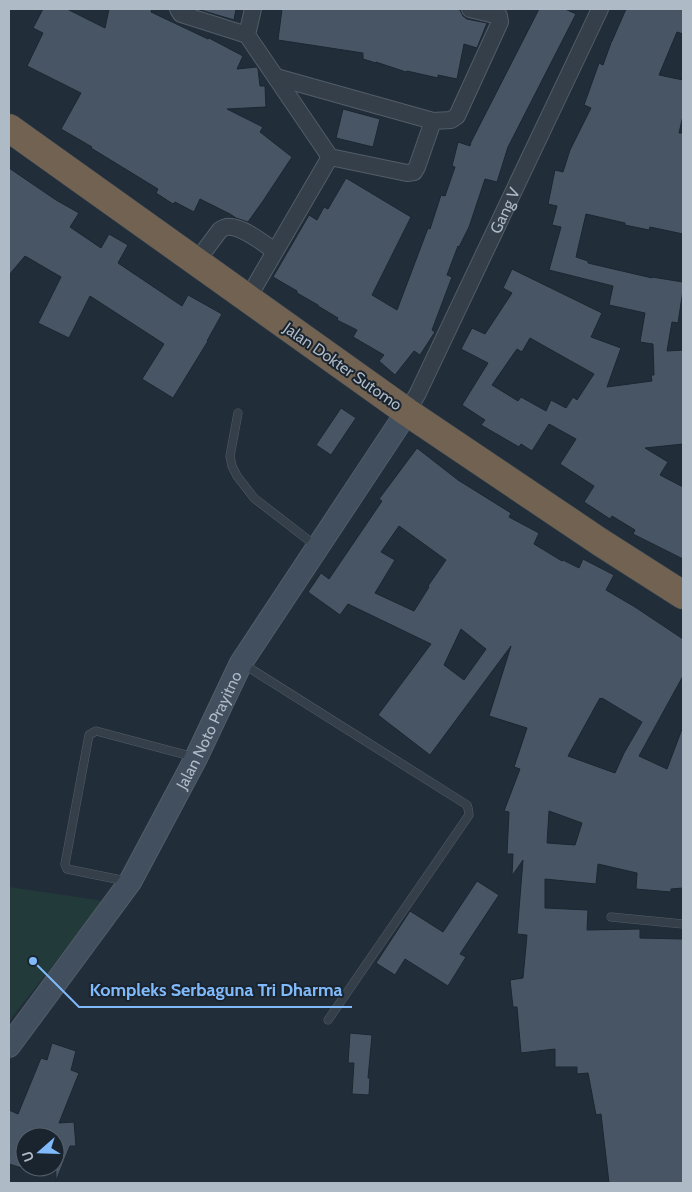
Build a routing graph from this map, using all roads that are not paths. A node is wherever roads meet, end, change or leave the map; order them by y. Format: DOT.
graph roads {
  1 [pos="178,9"];
  2 [pos="253,9"];
  3 [pos="470,9"];
  4 [pos="600,9"];
  5 [pos="247,34"];
  6 [pos="276,77"];
  7 [pos="434,121"];
  8 [pos="9,128"];
  9 [pos="330,157"];
  10 [pos="275,251"];
  11 [pos="196,262"];
  12 [pos="248,298"];
  13 [pos="407,412"];
  14 [pos="238,413"];
  15 [pos="318,547"];
  16 [pos="683,595"];
  17 [pos="241,663"];
  18 [pos="196,758"];
  19 [pos="130,882"];
  20 [pos="611,917"];
  21 [pos="683,924"];
  22 [pos="328,1020"];
  23 [pos="9,1046"];
  1 -- 5 [label="street"];
  2 -- 5 [label="street"];
  3 -- 7 [label="street"];
  4 -- 13 [label="street, Gang V"];
  5 -- 6 [label="street"];
  6 -- 7 [label="street"];
  6 -- 9 [label="street"];
  7 -- 9 [label="street"];
  8 -- 11 [label="highway, Jalan Dokter Sutomo"];
  9 -- 10 [label="street"];
  10 -- 11 [label="street"];
  10 -- 12 [label="street"];
  11 -- 12 [label="highway, Jalan Dokter Sutomo"];
  12 -- 13 [label="highway, Jalan Dokter Sutomo"];
  13 -- 15 [label="street, Jalan Noto Prayitno"];
  13 -- 16 [label="highway, Jalan Dokter Sutomo"];
  14 -- 15 [label="lane"];
  15 -- 17 [label="street, Jalan Noto Prayitno"];
  17 -- 18 [label="street, Jalan Noto Prayitno"];
  17 -- 22 [label="lane"];
  18 -- 19 [label="street, Jalan Noto Prayitno"];
  18 -- 19 [label="lane"];
  19 -- 23 [label="street, Jalan Noto Prayitno"];
  20 -- 21 [label="lane"];
}
